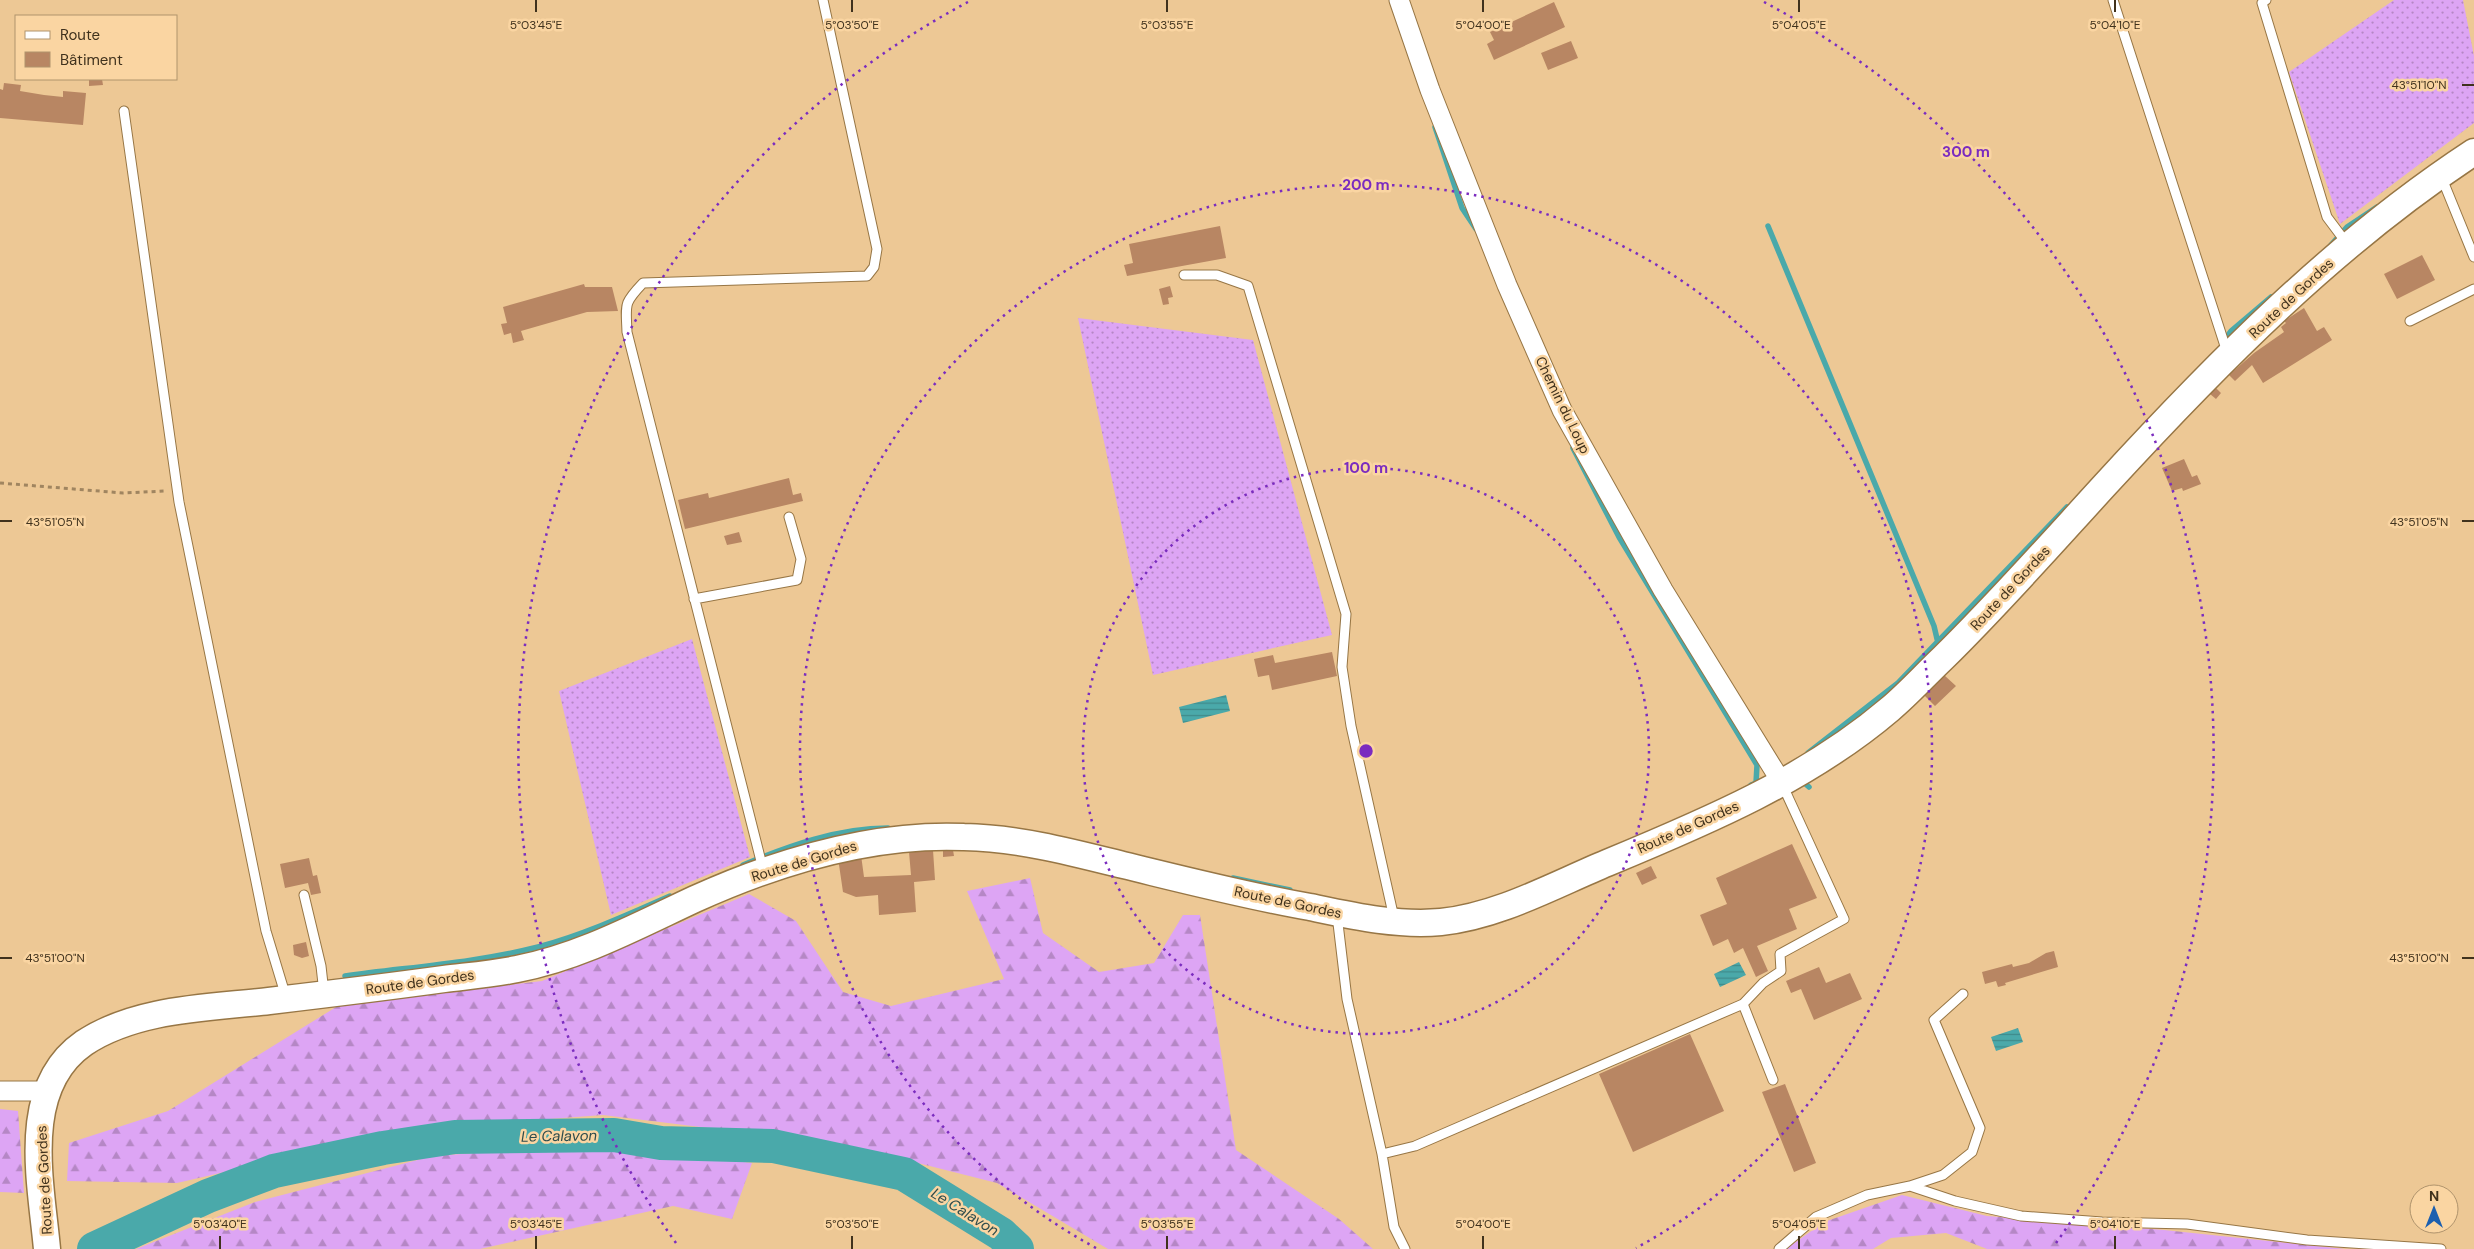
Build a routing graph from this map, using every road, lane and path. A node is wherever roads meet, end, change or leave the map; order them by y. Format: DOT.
graph roads {
  1 [pos="823,0"];
  2 [pos="1399,0"];
  3 [pos="2114,0"];
  4 [pos="2266,0"];
  5 [pos="124,111"];
  6 [pos="2474,152"];
  7 [pos="2440,174"];
  8 [pos="2348,245"];
  9 [pos="2474,257"];
  10 [pos="1184,275"];
  11 [pos="2474,288"];
  12 [pos="2410,321"];
  13 [pos="2229,357"];
  14 [pos="0,483"];
  15 [pos="178,490"];
  16 [pos="789,517"];
  17 [pos="694,599"];
  18 [pos="1782,783"];
  19 [pos="763,872"];
  20 [pos="304,895"];
  21 [pos="1337,913"];
  22 [pos="1395,922"];
  23 [pos="1963,994"];
  24 [pos="325,995"];
  25 [pos="287,999"];
  26 [pos="1744,1004"];
  27 [pos="1773,1080"];
  28 [pos="0,1091"];
  29 [pos="46,1091"];
  30 [pos="1382,1154"];
  31 [pos="1910,1186"];
  32 [pos="47,1249"];
  33 [pos="1405,1249"];
  34 [pos="1779,1249"];
  35 [pos="2441,1249"];
  1 -- 17 [label="lane"];
  2 -- 18 [label="street, Chemin du Loup"];
  3 -- 13 [label="lane"];
  4 -- 8 [label="lane"];
  5 -- 15 [label="lane"];
  6 -- 7 [label="street, Route de Gordes"];
  7 -- 8 [label="street, Route de Gordes"];
  7 -- 9 [label="lane"];
  8 -- 13 [label="street, Route de Gordes"];
  10 -- 22 [label="lane"];
  11 -- 12 [label="lane"];
  13 -- 18 [label="street, Route de Gordes"];
  14 -- 15 [label="path"];
  15 -- 25 [label="lane"];
  16 -- 17 [label="lane"];
  17 -- 19 [label="lane"];
  18 -- 22 [label="street, Route de Gordes"];
  18 -- 26 [label="lane"];
  19 -- 21 [label="street, Route de Gordes"];
  19 -- 24 [label="street, Route de Gordes"];
  20 -- 24 [label="lane"];
  21 -- 22 [label="street, Route de Gordes"];
  21 -- 30 [label="lane"];
  23 -- 31 [label="lane"];
  24 -- 25 [label="street, Route de Gordes"];
  25 -- 29 [label="street, Route de Gordes"];
  26 -- 27 [label="lane"];
  26 -- 30 [label="lane"];
  28 -- 29 [label="street"];
  29 -- 32 [label="street, Route de Gordes"];
  30 -- 33 [label="lane"];
  31 -- 34 [label="lane"];
  31 -- 35 [label="lane"];
}
